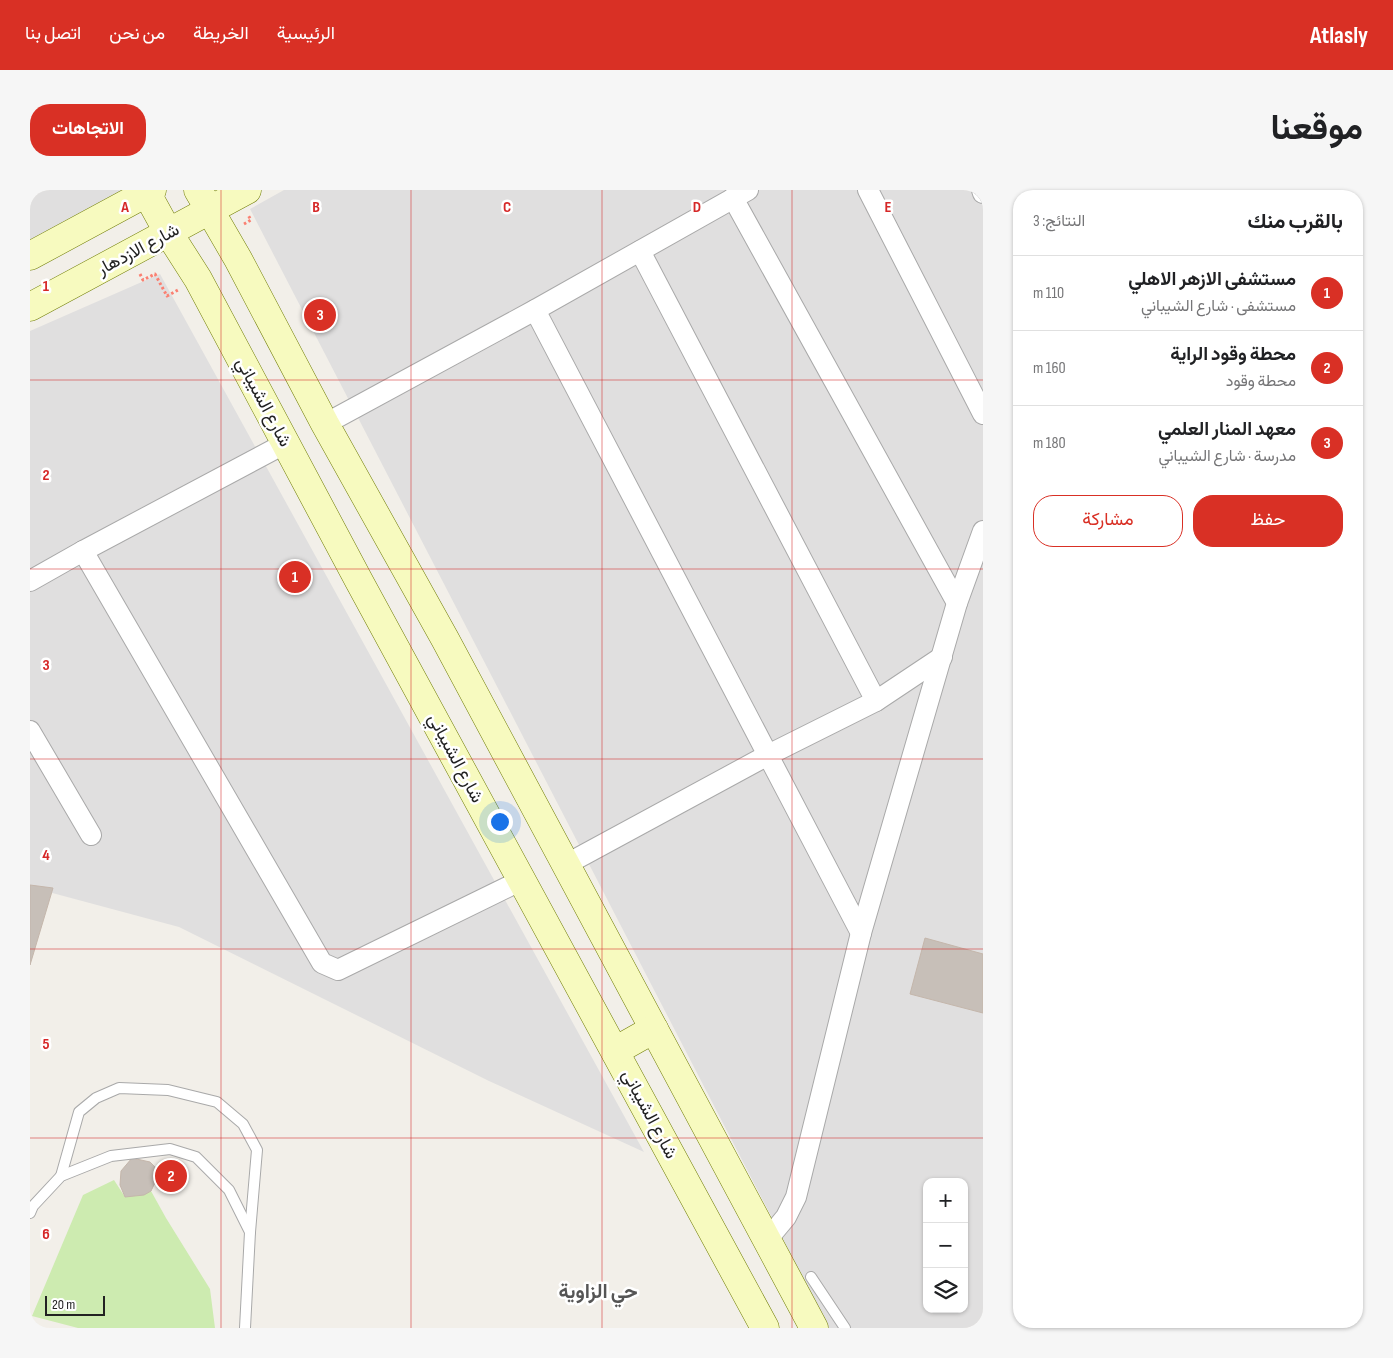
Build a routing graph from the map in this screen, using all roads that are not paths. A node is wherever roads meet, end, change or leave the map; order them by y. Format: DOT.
graph roads {
  1 [pos="247,190"];
  2 [pos="868,190"];
  3 [pos="148,191"];
  4 [pos="740,194"];
  5 [pos="204,200"];
  6 [pos="168,232"];
  7 [pos="640,251"];
  8 [pos="30,256"];
  9 [pos="30,307"];
  10 [pos="535,310"];
  11 [pos="983,414"];
  12 [pos="325,424"];
  13 [pos="286,443"];
  14 [pos="983,531"];
  15 [pos="83,551"];
  16 [pos="30,581"];
  17 [pos="957,603"];
  18 [pos="942,657"];
  19 [pos="876,701"];
  20 [pos="30,731"];
  21 [pos="768,756"];
  22 [pos="91,835"];
  23 [pos="566,865"];
  24 [pos="522,880"];
  25 [pos="861,933"];
  26 [pos="654,1029"];
  27 [pos="615,1051"];
  28 [pos="61,1176"];
  29 [pos="30,1213"];
  30 [pos="250,1232"];
  31 [pos="766,1241"];
  32 [pos="811,1277"];
  33 [pos="824,1323"];
  34 [pos="244,1328"];
  35 [pos="765,1328"];
  36 [pos="845,1328"];
  1 -- 5 [label="main road, شارع الازدهار"];
  2 -- 11 [label="street"];
  3 -- 6 [label="main road, شارع الشيباني"];
  3 -- 8 [label="main road"];
  4 -- 7 [label="street"];
  4 -- 17 [label="street"];
  5 -- 6 [label="main road, شارع الازدهار"];
  5 -- 12 [label="main road"];
  6 -- 9 [label="main road, شارع الازدهار"];
  6 -- 13 [label="main road, شارع الشيباني"];
  7 -- 10 [label="street"];
  7 -- 19 [label="street"];
  10 -- 12 [label="street"];
  10 -- 21 [label="street"];
  12 -- 23 [label="main road"];
  13 -- 15 [label="street"];
  13 -- 24 [label="main road, شارع الشيباني"];
  14 -- 17 [label="street"];
  15 -- 16 [label="street"];
  15 -- 24 [label="street"];
  17 -- 18 [label="street"];
  18 -- 19 [label="street"];
  18 -- 25 [label="street"];
  19 -- 21 [label="street"];
  20 -- 22 [label="street"];
  21 -- 23 [label="street"];
  21 -- 25 [label="street"];
  23 -- 26 [label="main road"];
  24 -- 27 [label="main road, شارع الشيباني"];
  25 -- 31 [label="street"];
  26 -- 27 [label="main road"];
  26 -- 31 [label="main road"];
  27 -- 35 [label="main road, شارع الشيباني"];
  28 -- 29 [label="lane"];
  28 -- 30 [label="lane"];
  28 -- 30 [label="lane"];
  30 -- 34 [label="lane"];
  31 -- 33 [label="main road"];
  32 -- 33 [label="lane"];
  33 -- 36 [label="lane"];
}
